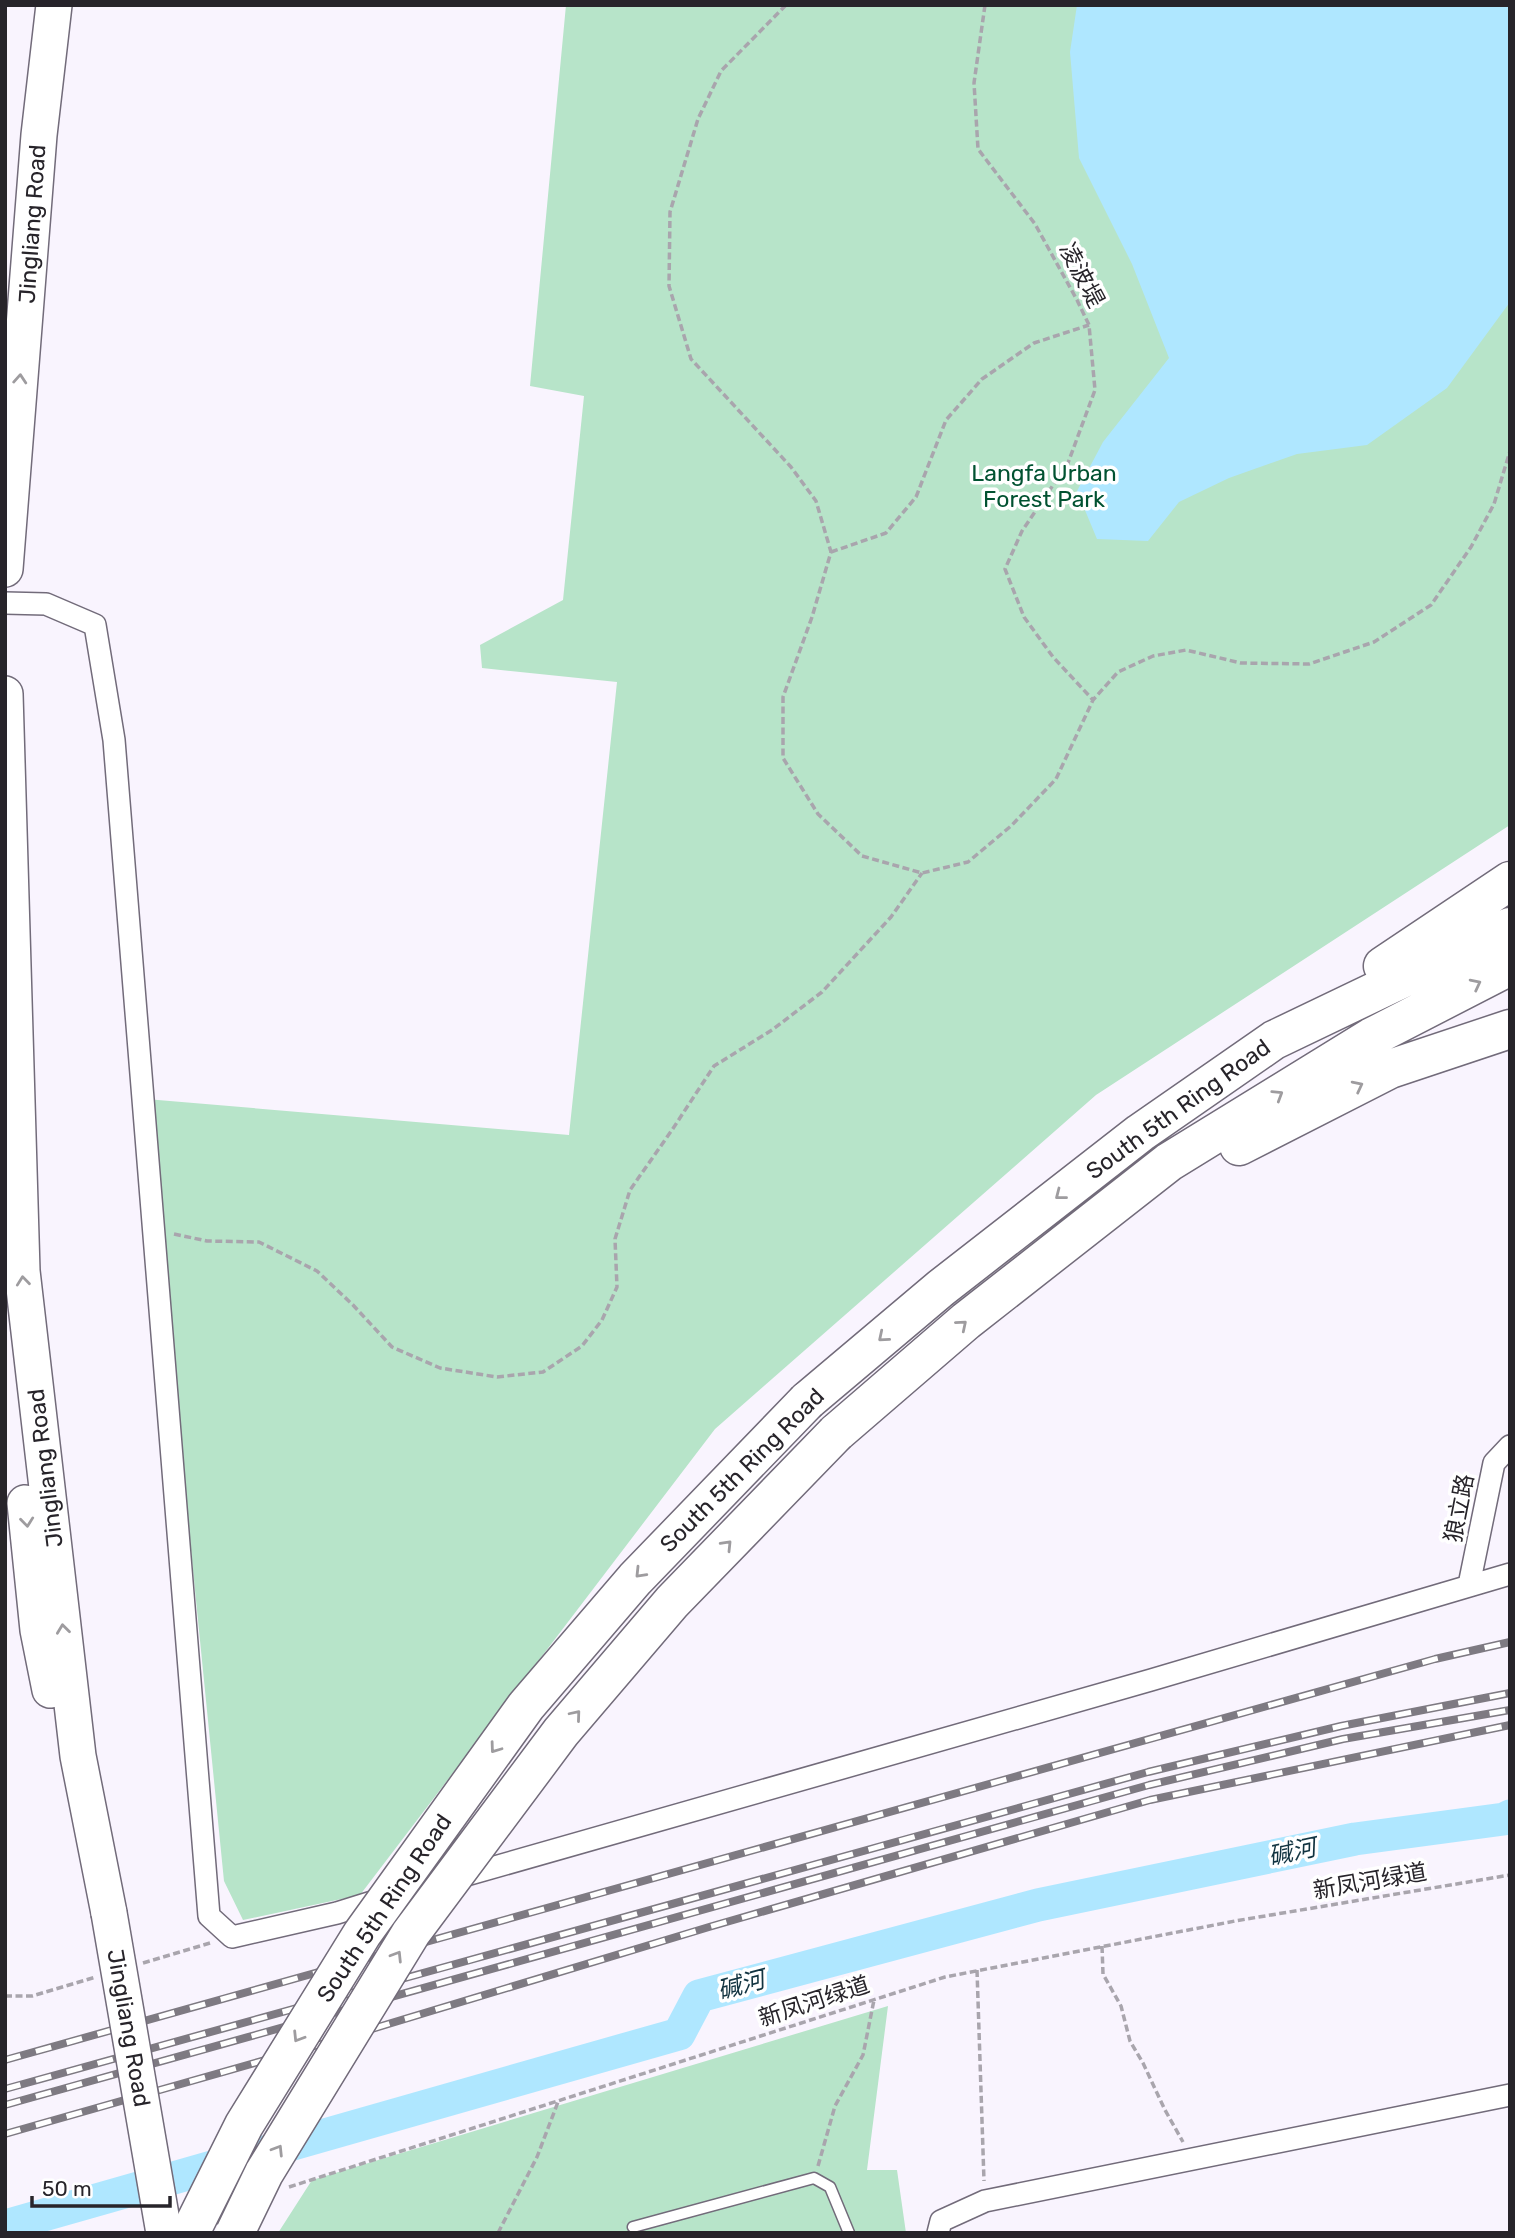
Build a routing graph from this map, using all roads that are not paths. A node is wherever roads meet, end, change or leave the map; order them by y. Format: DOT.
graph roads {
  1 [pos="34,5"];
  2 [pos="54,5"];
  3 [pos="5,276"];
  4 [pos="5,569"];
  5 [pos="5,603"];
  6 [pos="5,694"];
  7 [pos="1510,881"];
  8 [pos="1510,927"];
  9 [pos="1510,967"];
  10 [pos="1510,1029"];
  11 [pos="1274,1040"];
  12 [pos="1100,1216"];
  13 [pos="5,1308"];
  14 [pos="1510,1447"];
  15 [pos="1510,1574"];
  16 [pos="1470,1585"];
  17 [pos="102,1917"];
  18 [pos="1510,2095"];
  19 [pos="633,2227"];
  20 [pos="146,2233"];
  21 [pos="164,2233"];
  22 [pos="190,2233"];
  23 [pos="235,2233"];
  24 [pos="849,2233"];
  25 [pos="938,2233"];
  1 -- 3 [label="main road, Jingliang Road"];
  4 -- 2 [label="main road, Jingliang Road, one-way"];
  5 -- 16 [label="street"];
  17 -- 6 [label="main road, Jingliang Road, one-way"];
  7 -- 11 [label="highway"];
  8 -- 11 [label="highway, South 5th Ring Road"];
  12 -- 9 [label="highway, South 5th Ring Road, one-way"];
  12 -- 10 [label="highway, one-way"];
  11 -- 22 [label="highway, South 5th Ring Road, one-way, bridge"];
  23 -- 12 [label="highway, South 5th Ring Road, one-way, bridge"];
  13 -- 17 [label="main road, Jingliang Road, one-way"];
  14 -- 16 [label="street, 狼立路"];
  15 -- 16 [label="street"];
  17 -- 20 [label="main road, Jingliang Road"];
  17 -- 21 [label="main road, Jingliang Road, bridge"];
  18 -- 25 [label="street"];
  19 -- 24 [label="lane"];
}
